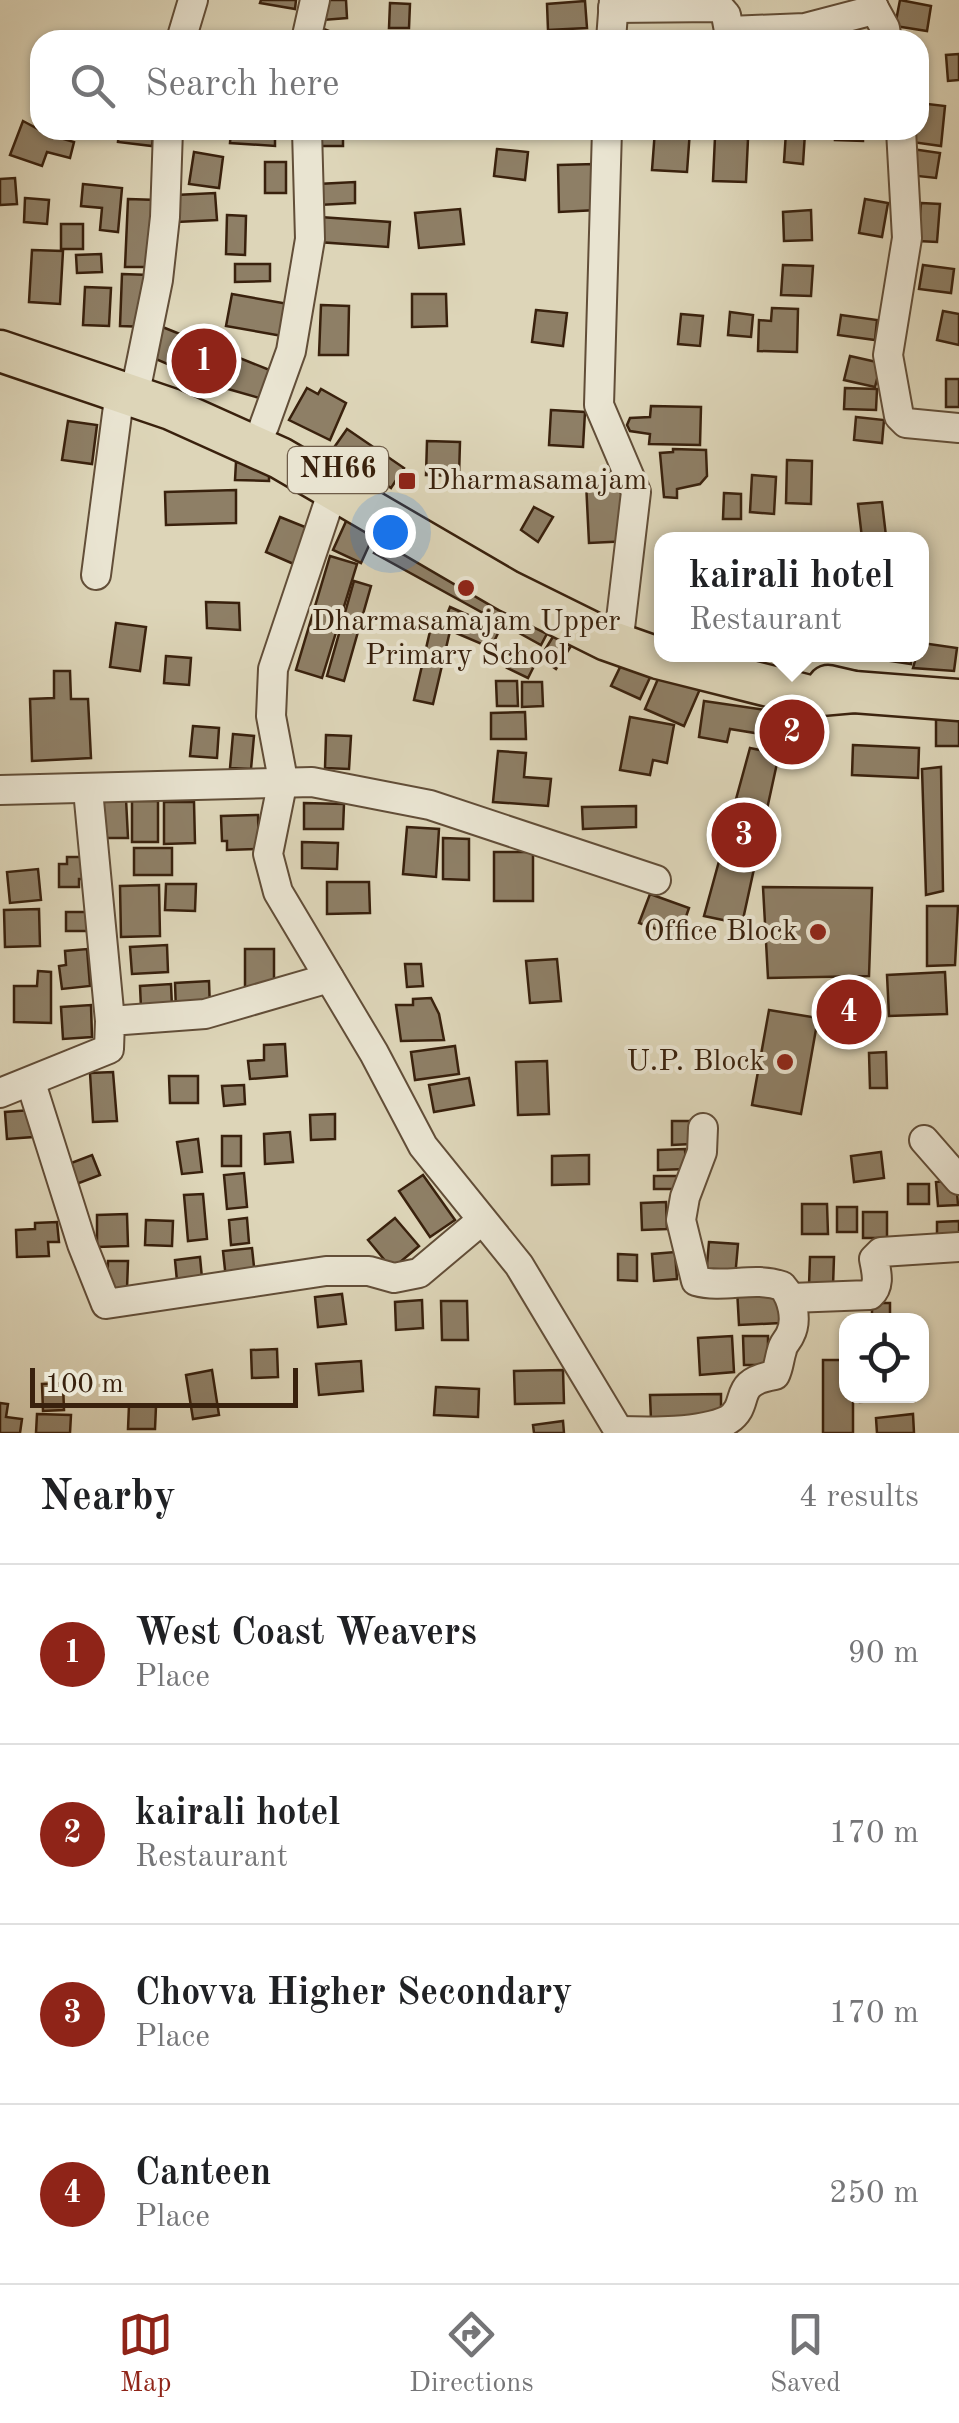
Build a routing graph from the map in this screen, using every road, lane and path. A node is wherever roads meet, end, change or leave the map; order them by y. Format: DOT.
graph roads {
  1 [pos="192,0"];
  2 [pos="315,0"];
  3 [pos="614,4"];
  4 [pos="873,4"];
  5 [pos="184,30"];
  6 [pos="308,30"];
  7 [pos="612,30"];
  8 [pos="730,30"];
  9 [pos="769,30"];
  10 [pos="885,30"];
  11 [pos="168,140"];
  12 [pos="306,140"];
  13 [pos="607,140"];
  14 [pos="902,140"];
  15 [pos="0,330"];
  16 [pos="0,350"];
  17 [pos="129,384"];
  18 [pos="264,426"];
  19 [pos="959,428"];
  20 [pos="337,481"];
  21 [pos="96,574"];
  22 [pos="620,628"];
  23 [pos="654,637"];
  24 [pos="654,657"];
  25 [pos="674,662"];
  26 [pos="747,662"];
  27 [pos="854,692"];
  28 [pos="959,700"];
  29 [pos="283,780"];
  30 [pos="0,790"];
  31 [pos="88,790"];
  32 [pos="656,880"];
  33 [pos="329,978"];
  34 [pos="110,1022"];
  35 [pos="31,1083"];
  36 [pos="0,1093"];
  37 [pos="704,1128"];
  38 [pos="924,1140"];
  39 [pos="959,1180"];
  40 [pos="482,1220"];
  41 [pos="959,1247"];
  42 [pos="791,1298"];
  43 [pos="619,1432"];
  1 -- 5 [label="street"];
  2 -- 6 [label="street"];
  3 -- 7 [label="street"];
  3 -- 8 [label="street"];
  4 -- 9 [label="street"];
  4 -- 10 [label="street"];
  11 -- 17 [label="street"];
  12 -- 18 [label="street"];
  13 -- 22 [label="street"];
  14 -- 19 [label="street"];
  15 -- 17 [label="highway, NH66"];
  16 -- 17 [label="highway, NH66"];
  17 -- 18 [label="highway, NH66"];
  17 -- 20 [label="highway, NH66"];
  17 -- 21 [label="street"];
  18 -- 20 [label="highway, NH66"];
  20 -- 22 [label="highway, NH66"];
  20 -- 24 [label="highway, NH66"];
  20 -- 29 [label="street"];
  22 -- 23 [label="highway, NH66"];
  25 -- 27 [label="highway, NH66"];
  26 -- 27 [label="highway, NH66"];
  27 -- 28 [label="highway, NH66"];
  29 -- 31 [label="street"];
  29 -- 32 [label="street"];
  29 -- 33 [label="street"];
  30 -- 31 [label="street"];
  31 -- 34 [label="street"];
  33 -- 34 [label="street"];
  33 -- 40 [label="street"];
  34 -- 35 [label="street"];
  35 -- 36 [label="street"];
  35 -- 40 [label="street"];
  37 -- 42 [label="street"];
  38 -- 39 [label="street"];
  40 -- 43 [label="street"];
  41 -- 42 [label="street"];
  42 -- 43 [label="street"];
}
